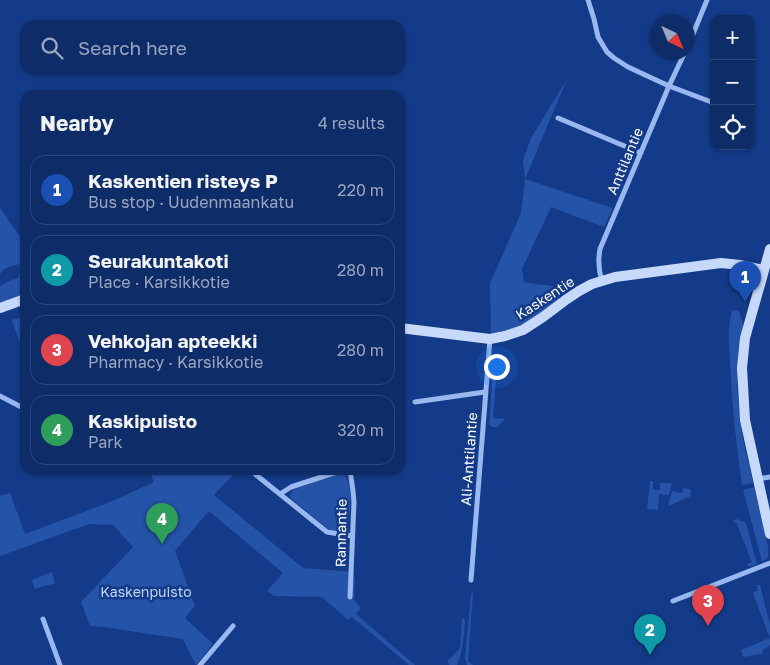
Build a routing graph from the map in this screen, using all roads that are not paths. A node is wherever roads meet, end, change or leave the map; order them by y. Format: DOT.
graph roads {
  1 [pos="588,0"];
  2 [pos="707,0"];
  3 [pos="695,29"];
  4 [pos="681,60"];
  5 [pos="669,86"];
  6 [pos="710,101"];
  7 [pos="558,118"];
  8 [pos="641,152"];
  9 [pos="770,249"];
  10 [pos="764,270"];
  11 [pos="602,280"];
  12 [pos="20,301"];
  13 [pos="0,308"];
  14 [pos="405,329"];
  15 [pos="490,339"];
  16 [pos="485,392"];
  17 [pos="0,396"];
  18 [pos="414,402"];
  19 [pos="20,406"];
  20 [pos="256,475"];
  21 [pos="328,475"];
  22 [pos="351,475"];
  23 [pos="770,477"];
  24 [pos="758,479"];
  25 [pos="280,494"];
  26 [pos="770,534"];
  27 [pos="352,536"];
  28 [pos="770,563"];
  29 [pos="471,580"];
  30 [pos="350,598"];
  31 [pos="673,601"];
  32 [pos="43,619"];
  33 [pos="233,626"];
  34 [pos="60,665"];
  35 [pos="200,665"];
  1 -- 5 [label="street"];
  2 -- 3 [label="street"];
  4 -- 5 [label="street, Anttilantie"];
  5 -- 6 [label="street"];
  5 -- 8 [label="street, Anttilantie"];
  7 -- 8 [label="street"];
  8 -- 11 [label="street, Anttilantie"];
  9 -- 10 [label="street"];
  10 -- 11 [label="street, Kaskentie"];
  10 -- 24 [label="street"];
  11 -- 15 [label="street, Kaskentie"];
  12 -- 13 [label="street"];
  14 -- 15 [label="street, Kaskentie"];
  15 -- 16 [label="street, Ali-Anttilantie"];
  16 -- 18 [label="street"];
  16 -- 29 [label="street, Ali-Anttilantie"];
  17 -- 19 [label="street"];
  20 -- 25 [label="street"];
  21 -- 25 [label="street"];
  22 -- 27 [label="street, Rannantie"];
  23 -- 24 [label="street"];
  24 -- 26 [label="street"];
  25 -- 27 [label="street"];
  27 -- 30 [label="street, Rannantie"];
  28 -- 31 [label="street"];
  32 -- 34 [label="street"];
  33 -- 35 [label="street"];
}
